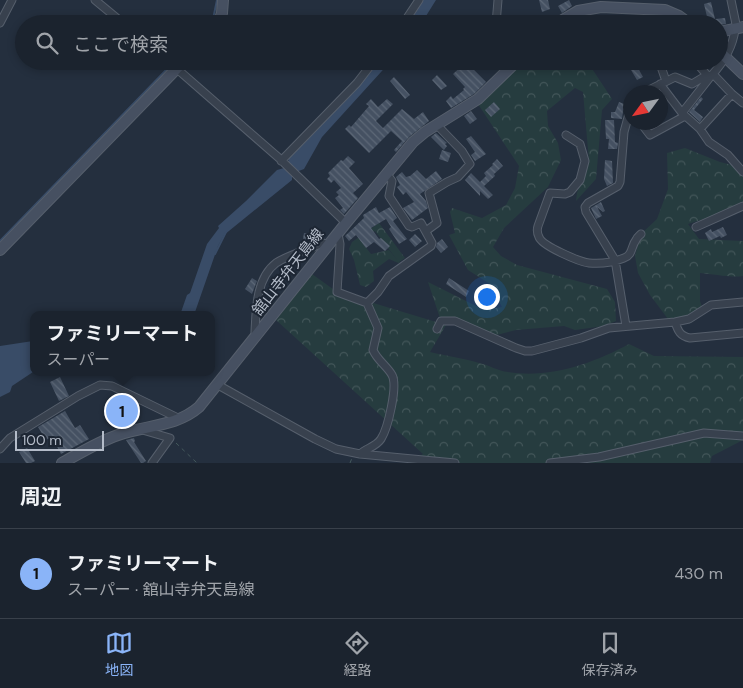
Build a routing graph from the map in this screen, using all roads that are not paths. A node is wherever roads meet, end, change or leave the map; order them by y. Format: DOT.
graph roads {
  1 [pos="12,0"];
  2 [pos="95,0"];
  3 [pos="223,0"];
  4 [pos="420,0"];
  5 [pos="498,0"];
  6 [pos="731,0"];
  7 [pos="667,5"];
  8 [pos="113,15"];
  9 [pos="221,15"];
  10 [pos="409,15"];
  11 [pos="497,15"];
  12 [pos="570,15"];
  13 [pos="678,15"];
  14 [pos="0,22"];
  15 [pos="738,28"];
  16 [pos="728,47"];
  17 [pos="728,60"];
  18 [pos="170,70"];
  19 [pos="182,70"];
  20 [pos="367,70"];
  21 [pos="508,70"];
  22 [pos="661,70"];
  23 [pos="705,70"];
  24 [pos="713,70"];
  25 [pos="743,74"];
  26 [pos="710,75"];
  27 [pos="663,82"];
  28 [pos="658,85"];
  29 [pos="732,94"];
  30 [pos="743,103"];
  31 [pos="684,114"];
  32 [pos="668,124"];
  33 [pos="436,125"];
  34 [pos="700,129"];
  35 [pos="625,130"];
  36 [pos="646,130"];
  37 [pos="658,130"];
  38 [pos="566,135"];
  39 [pos="283,164"];
  40 [pos="743,172"];
  41 [pos="387,174"];
  42 [pos="743,206"];
  43 [pos="346,223"];
  44 [pos="696,227"];
  45 [pos="426,231"];
  46 [pos="338,234"];
  47 [pos="641,234"];
  48 [pos="329,245"];
  49 [pos="0,250"];
  50 [pos="615,260"];
  51 [pos="743,302"];
  52 [pos="368,303"];
  53 [pos="676,322"];
  54 [pos="626,326"];
  55 [pos="437,329"];
  56 [pos="743,333"];
  57 [pos="257,336"];
  58 [pos="218,385"];
  59 [pos="181,419"];
  60 [pos="139,429"];
  61 [pos="743,436"];
  62 [pos="0,449"];
  63 [pos="360,454"];
  64 [pos="62,463"];
  65 [pos="152,463"];
  66 [pos="455,463"];
  67 [pos="550,463"];
  1 -- 14 [label="street"];
  2 -- 8 [label="street"];
  3 -- 9 [label="main road"];
  4 -- 10 [label="street"];
  5 -- 11 [label="street"];
  6 -- 15 [label="street"];
  7 -- 12 [label="main road"];
  7 -- 13 [label="main road"];
  15 -- 16 [label="street"];
  17 -- 25 [label="main road"];
  18 -- 49 [label="main road"];
  19 -- 39 [label="street"];
  20 -- 39 [label="street"];
  21 -- 33 [label="main road, 舘山寺弁天島線"];
  22 -- 27 [label="street"];
  23 -- 26 [label="street"];
  24 -- 26 [label="street"];
  26 -- 27 [label="street"];
  26 -- 29 [label="street"];
  26 -- 31 [label="street"];
  27 -- 28 [label="street"];
  27 -- 31 [label="street"];
  29 -- 30 [label="street"];
  29 -- 34 [label="street"];
  31 -- 32 [label="street"];
  31 -- 34 [label="street"];
  33 -- 41 [label="main road, 舘山寺弁天島線"];
  33 -- 45 [label="street"];
  34 -- 40 [label="street"];
  35 -- 50 [label="street"];
  36 -- 37 [label="street"];
  38 -- 50 [label="street"];
  39 -- 43 [label="street"];
  41 -- 43 [label="main road, 舘山寺弁天島線"];
  41 -- 45 [label="street"];
  42 -- 44 [label="street"];
  43 -- 46 [label="main road, 舘山寺弁天島線"];
  45 -- 52 [label="street"];
  46 -- 48 [label="main road, 舘山寺弁天島線"];
  46 -- 52 [label="street"];
  47 -- 50 [label="street"];
  48 -- 57 [label="main road, 舘山寺弁天島線"];
  48 -- 57 [label="street"];
  50 -- 54 [label="street"];
  51 -- 53 [label="street"];
  52 -- 63 [label="street"];
  53 -- 54 [label="street"];
  53 -- 56 [label="street"];
  54 -- 55 [label="street"];
  57 -- 58 [label="main road, 舘山寺弁天島線"];
  58 -- 59 [label="main road, 舘山寺弁天島線"];
  58 -- 63 [label="street"];
  59 -- 60 [label="main road, 舘山寺弁天島線"];
  59 -- 62 [label="street"];
  60 -- 64 [label="main road, 舘山寺弁天島線"];
  60 -- 65 [label="street"];
  61 -- 67 [label="street"];
  63 -- 66 [label="street"];
}
